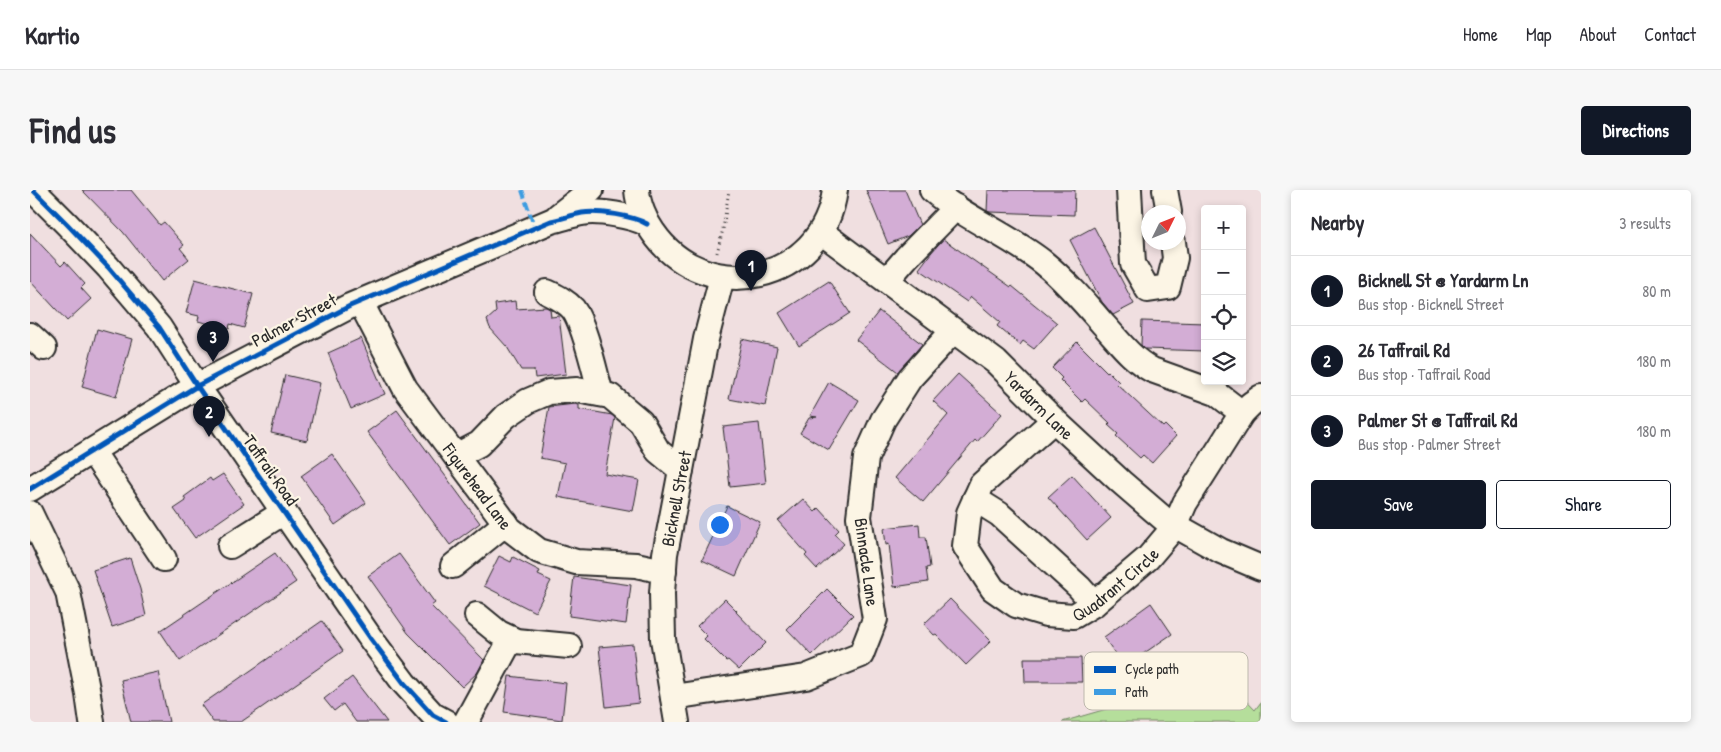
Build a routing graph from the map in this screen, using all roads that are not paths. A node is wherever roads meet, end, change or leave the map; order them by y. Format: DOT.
graph roads {
  1 [pos="32,190"];
  2 [pos="591,190"];
  3 [pos="637,190"];
  4 [pos="835,190"];
  5 [pos="932,190"];
  6 [pos="1129,190"];
  7 [pos="1165,190"];
  8 [pos="1168,205"];
  9 [pos="956,207"];
  10 [pos="551,222"];
  11 [pos="648,224"];
  12 [pos="820,232"];
  13 [pos="1174,250"];
  14 [pos="719,266"];
  15 [pos="887,280"];
  16 [pos="547,292"];
  17 [pos="361,302"];
  18 [pos="954,331"];
  19 [pos="197,386"];
  20 [pos="601,394"];
  21 [pos="1261,397"];
  22 [pos="1242,413"];
  23 [pos="1054,420"];
  24 [pos="92,451"];
  25 [pos="456,456"];
  26 [pos="681,470"];
  27 [pos="30,490"];
  28 [pos="975,499"];
  29 [pos="284,512"];
  30 [pos="30,513"];
  31 [pos="506,522"];
  32 [pos="1175,526"];
  33 [pos="230,546"];
  34 [pos="164,559"];
  35 [pos="453,566"];
  36 [pos="1261,568"];
  37 [pos="664,571"];
  38 [pos="1094,604"];
  39 [pos="477,615"];
  40 [pos="511,638"];
  41 [pos="569,646"];
  42 [pos="673,697"];
  43 [pos="92,722"];
  44 [pos="446,722"];
  45 [pos="466,722"];
  46 [pos="677,722"];
  1 -- 19 [label="street, Taffrail Road"];
  2 -- 10 [label="street, Palmer Street"];
  3 -- 11 [label="street"];
  4 -- 12 [label="street"];
  5 -- 9 [label="street"];
  6 -- 13 [label="street"];
  7 -- 8 [label="street"];
  9 -- 15 [label="street"];
  9 -- 22 [label="street"];
  10 -- 11 [label="street, Palmer Street"];
  10 -- 17 [label="street, Palmer Street"];
  11 -- 14 [label="street"];
  12 -- 14 [label="street"];
  12 -- 15 [label="street, Yardarm Lane"];
  14 -- 26 [label="street, Bicknell Street"];
  15 -- 18 [label="street, Yardarm Lane"];
  16 -- 20 [label="street"];
  17 -- 19 [label="street, Palmer Street"];
  17 -- 25 [label="street, Figurehead Lane"];
  18 -- 23 [label="street, Yardarm Lane"];
  18 -- 42 [label="street, Binnacle Lane"];
  19 -- 24 [label="street, Palmer Street"];
  19 -- 29 [label="street, Taffrail Road"];
  20 -- 25 [label="street"];
  20 -- 26 [label="street"];
  21 -- 22 [label="street, Quadrant Circle"];
  22 -- 32 [label="street, Quadrant Circle"];
  23 -- 28 [label="street, Quadrant Circle"];
  23 -- 32 [label="street, Yardarm Lane"];
  24 -- 27 [label="street, Palmer Street"];
  24 -- 34 [label="street"];
  25 -- 31 [label="street, Figurehead Lane"];
  26 -- 37 [label="street, Bicknell Street"];
  28 -- 38 [label="street"];
  28 -- 38 [label="street, Quadrant Circle"];
  29 -- 33 [label="street"];
  29 -- 44 [label="street, Taffrail Road"];
  30 -- 43 [label="street"];
  31 -- 35 [label="street"];
  31 -- 37 [label="street, Figurehead Lane"];
  32 -- 36 [label="street, Yardarm Lane"];
  32 -- 38 [label="street, Quadrant Circle"];
  37 -- 42 [label="street, Bicknell Street"];
  39 -- 40 [label="street"];
  40 -- 41 [label="street"];
  40 -- 45 [label="street"];
  42 -- 46 [label="street, Bicknell Street"];
}
